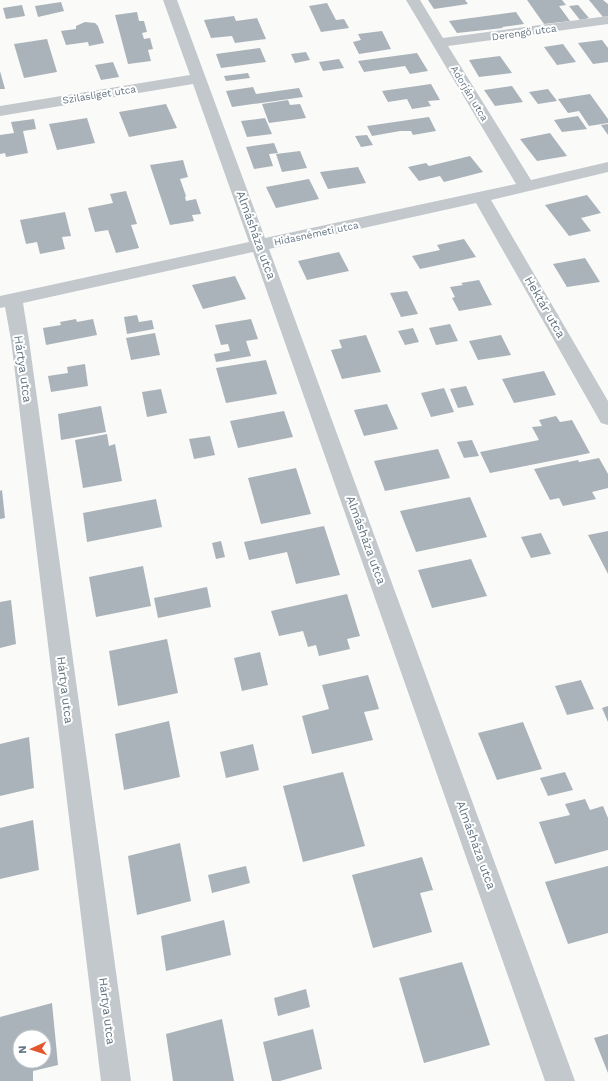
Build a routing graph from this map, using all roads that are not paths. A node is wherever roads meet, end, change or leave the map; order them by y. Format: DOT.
graph roads {
  1 [pos="170,0"];
  2 [pos="413,0"];
  3 [pos="608,20"];
  4 [pos="440,43"];
  5 [pos="199,78"];
  6 [pos="0,111"];
  7 [pos="608,167"];
  8 [pos="526,186"];
  9 [pos="481,197"];
  10 [pos="258,245"];
  11 [pos="6,300"];
  12 [pos="608,418"];
  13 [pos="116,1081"];
  14 [pos="560,1081"];
  1 -- 5 [label="street, Almásháza utca"];
  2 -- 4 [label="street, Adorján utca"];
  3 -- 4 [label="street, Derengő utca"];
  4 -- 8 [label="street, Adorján utca"];
  5 -- 6 [label="street, Szilasliget utca"];
  5 -- 10 [label="street, Almásháza utca"];
  7 -- 8 [label="street, Hidasnémeti utca"];
  8 -- 9 [label="street, Hidasnémeti utca"];
  9 -- 10 [label="street, Hidasnémeti utca"];
  9 -- 12 [label="street, Hektár utca"];
  10 -- 11 [label="street, Hidasnémeti utca"];
  10 -- 14 [label="street, Almásháza utca"];
  11 -- 13 [label="street, Hártya utca"];
}
